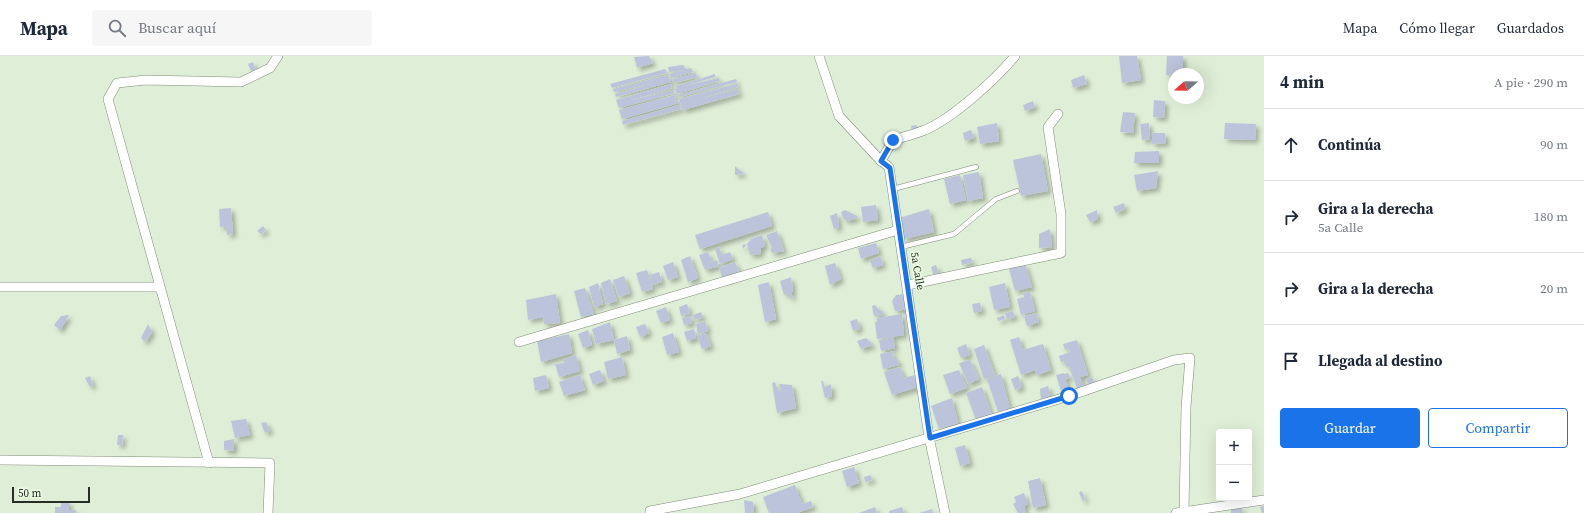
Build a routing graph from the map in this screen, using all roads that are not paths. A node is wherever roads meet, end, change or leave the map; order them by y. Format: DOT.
graph roads {
  1 [pos="278,56"];
  2 [pos="818,56"];
  3 [pos="1015,56"];
  4 [pos="1058,114"];
  5 [pos="881,161"];
  6 [pos="976,167"];
  7 [pos="893,189"];
  8 [pos="1017,192"];
  9 [pos="898,230"];
  10 [pos="901,246"];
  11 [pos="908,285"];
  12 [pos="0,287"];
  13 [pos="159,287"];
  14 [pos="519,342"];
  15 [pos="930,438"];
  16 [pos="0,460"];
  17 [pos="209,463"];
  18 [pos="1264,500"];
  19 [pos="1180,512"];
  20 [pos="268,513"];
  21 [pos="650,513"];
  22 [pos="945,513"];
  1 -- 13 [label="street"];
  2 -- 5 [label="street, 5a Calle"];
  3 -- 5 [label="street"];
  4 -- 11 [label="street"];
  5 -- 7 [label="street, 5a Calle"];
  6 -- 7 [label="lane"];
  7 -- 9 [label="street, 5a Calle"];
  8 -- 10 [label="lane"];
  9 -- 10 [label="street, 5a Calle"];
  9 -- 14 [label="street"];
  10 -- 11 [label="street, 5a Calle"];
  11 -- 15 [label="street, 5a Calle"];
  12 -- 13 [label="street"];
  13 -- 17 [label="street"];
  15 -- 19 [label="street"];
  15 -- 21 [label="street"];
  15 -- 22 [label="street, 5a Calle"];
  16 -- 17 [label="street"];
  17 -- 20 [label="street"];
  18 -- 19 [label="street"];
}
